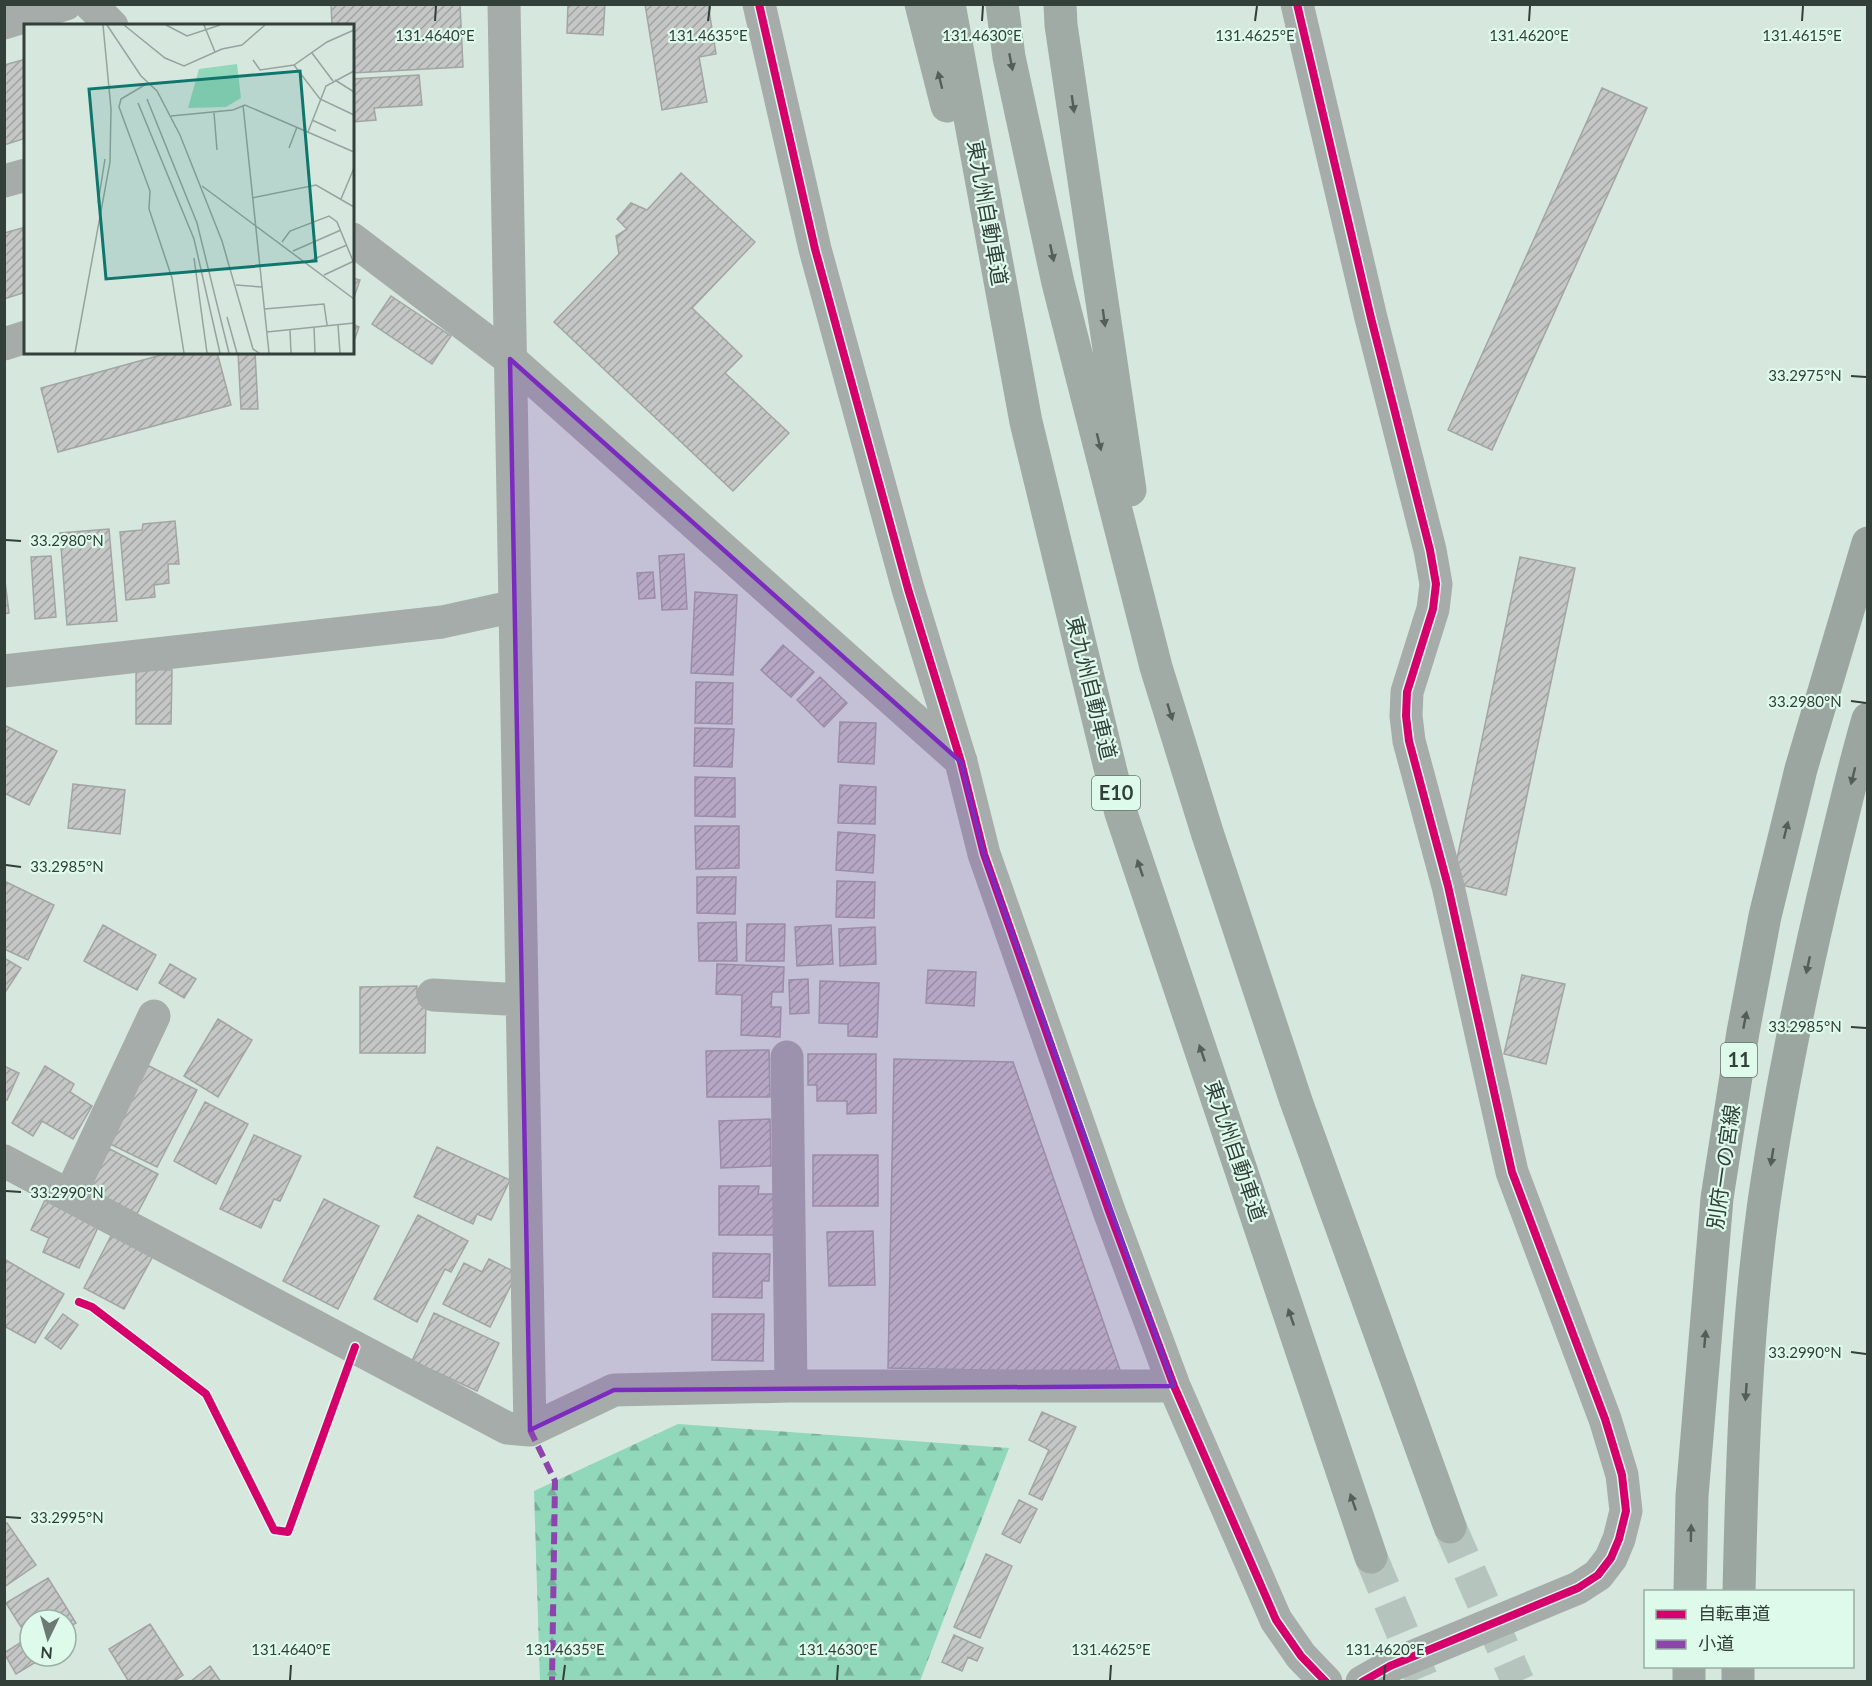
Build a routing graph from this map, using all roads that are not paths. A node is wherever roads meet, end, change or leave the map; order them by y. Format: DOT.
graph roads {
  1 [pos="66,4"];
  2 [pos="90,4"];
  3 [pos="504,4"];
  4 [pos="759,4"];
  5 [pos="921,4"];
  6 [pos="948,4"];
  7 [pos="1002,4"];
  8 [pos="1060,4"];
  9 [pos="1297,4"];
  10 [pos="4,23"];
  11 [pos="110,24"];
  12 [pos="24,176"];
  13 [pos="4,181"];
  14 [pos="354,241"];
  15 [pos="24,339"];
  16 [pos="4,344"];
  17 [pos="510,359"];
  18 [pos="1026,422"];
  19 [pos="1868,543"];
  20 [pos="514,606"];
  21 [pos="1156,667"];
  22 [pos="4,670"];
  23 [pos="1868,719"];
  24 [pos="961,762"];
  25 [pos="433,995"];
  26 [pos="522,1000"];
  27 [pos="154,1016"];
  28 [pos="787,1057"];
  29 [pos="4,1161"];
  30 [pos="70,1195"];
  31 [pos="791,1386"];
  32 [pos="1174,1386"];
  33 [pos="530,1430"];
  34 [pos="1450,1527"];
  35 [pos="1371,1557"];
  36 [pos="1690,1590"];
  37 [pos="1739,1590"];
  38 [pos="1326,1682"];
  39 [pos="1362,1682"];
  1 -- 10 [label="street"];
  2 -- 11 [label="street"];
  3 -- 17 [label="street"];
  4 -- 24 [label="street"];
  18 -- 5 [label="highway, one-way"];
  6 -- 18 [label="highway, 東九州自動車道 / E10"];
  7 -- 21 [label="highway, one-way"];
  8 -- 21 [label="highway, one-way"];
  9 -- 39 [label="street"];
  12 -- 13 [label="street"];
  14 -- 17 [label="street"];
  15 -- 16 [label="street"];
  17 -- 20 [label="street"];
  17 -- 24 [label="street"];
  35 -- 18 [label="highway, 東九州自動車道 / E10, one-way"];
  36 -- 19 [label="main road, 別府一の宮線 / 11, one-way"];
  20 -- 22 [label="street"];
  20 -- 26 [label="street"];
  21 -- 34 [label="highway, one-way"];
  23 -- 37 [label="main road, 11, one-way"];
  24 -- 32 [label="street"];
  25 -- 26 [label="street"];
  26 -- 33 [label="street"];
  27 -- 30 [label="street"];
  28 -- 31 [label="street"];
  29 -- 30 [label="street"];
  30 -- 33 [label="street"];
  31 -- 32 [label="street"];
  31 -- 33 [label="street"];
  32 -- 38 [label="street"];
}
